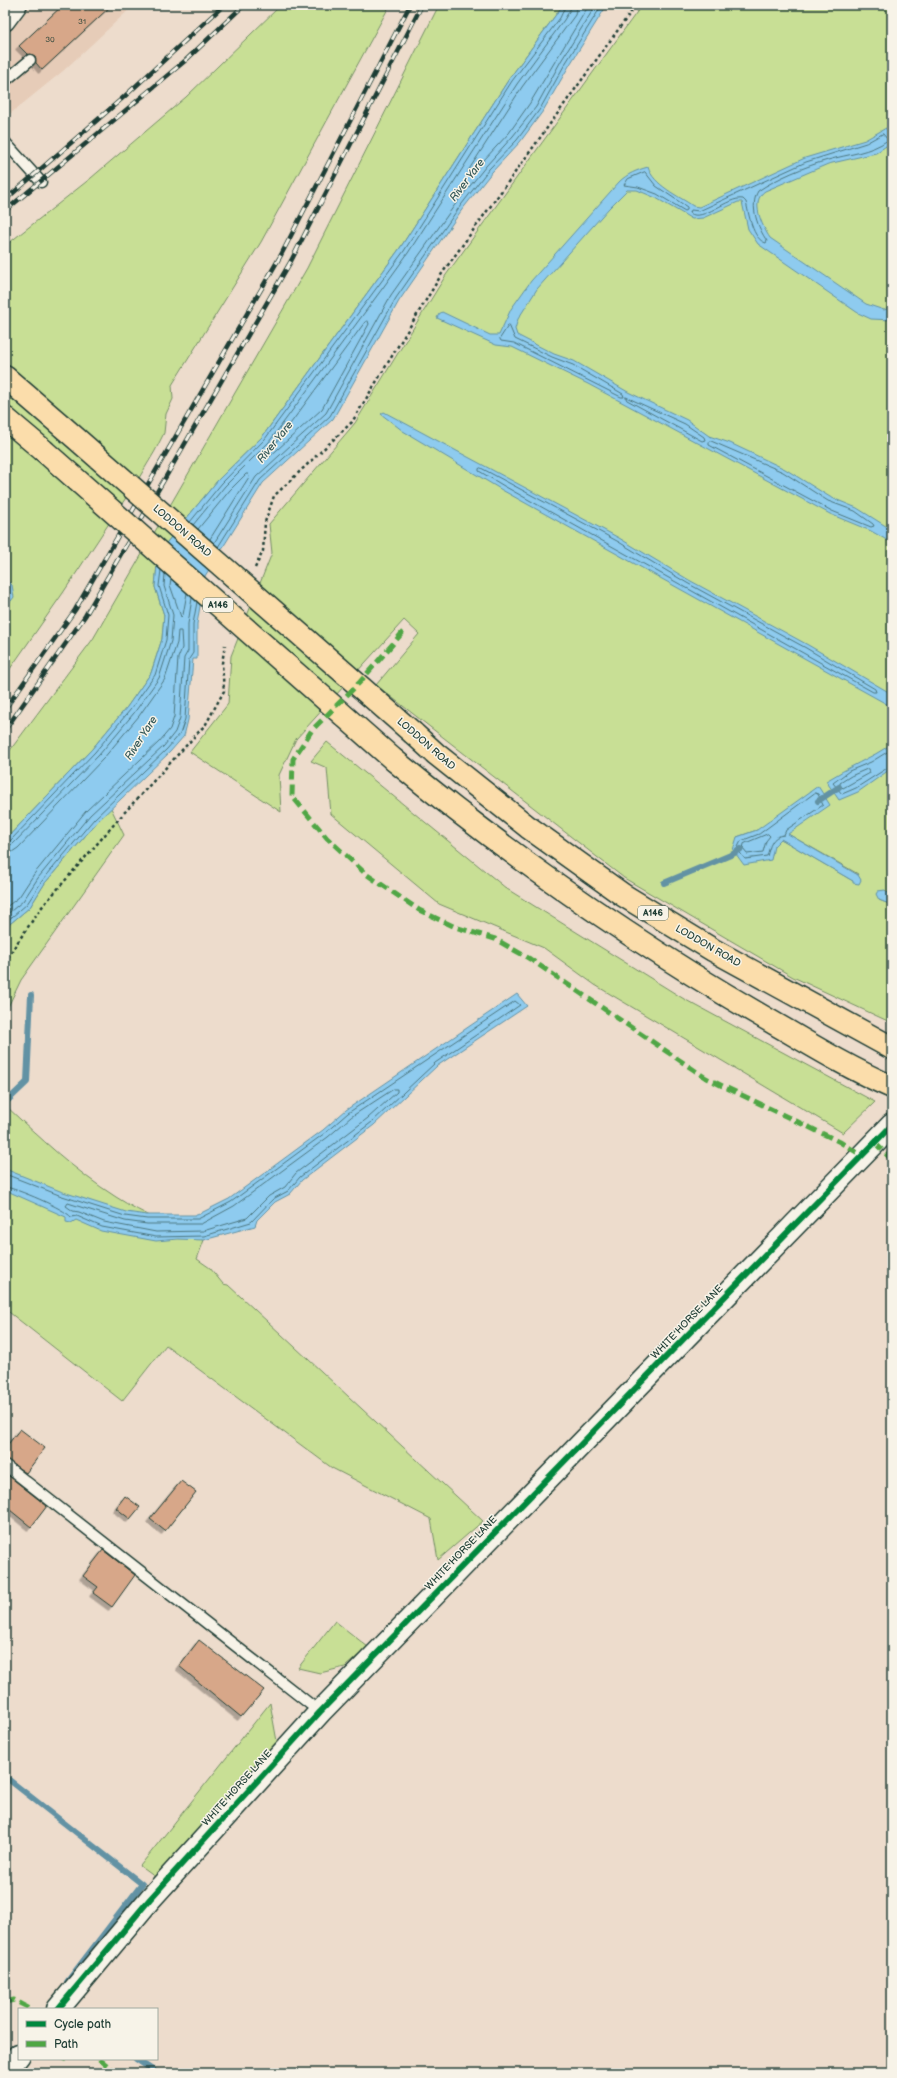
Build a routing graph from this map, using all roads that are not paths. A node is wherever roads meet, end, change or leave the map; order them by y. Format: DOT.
graph roads {
  1 [pos="17,5"];
  2 [pos="5,22"];
  3 [pos="30,60"];
  4 [pos="5,81"];
  5 [pos="5,142"];
  6 [pos="41,182"];
  7 [pos="5,377"];
  8 [pos="5,418"];
  9 [pos="890,1047"];
  10 [pos="892,1087"];
  11 [pos="892,1125"];
  12 [pos="5,1464"];
  13 [pos="320,1712"];
  14 [pos="59,2008"];
  15 [pos="18,2056"];
  16 [pos="5,2072"];
  1 -- 2 [label="street"];
  3 -- 4 [label="lane"];
  5 -- 6 [label="lane"];
  7 -- 9 [label="highway, LODDON ROAD / A146, bridge"];
  8 -- 10 [label="highway, A146, bridge"];
  11 -- 13 [label="street, WHITE HORSE LANE"];
  12 -- 13 [label="lane"];
  13 -- 14 [label="street, WHITE HORSE LANE"];
  15 -- 16 [label="street"];
}
